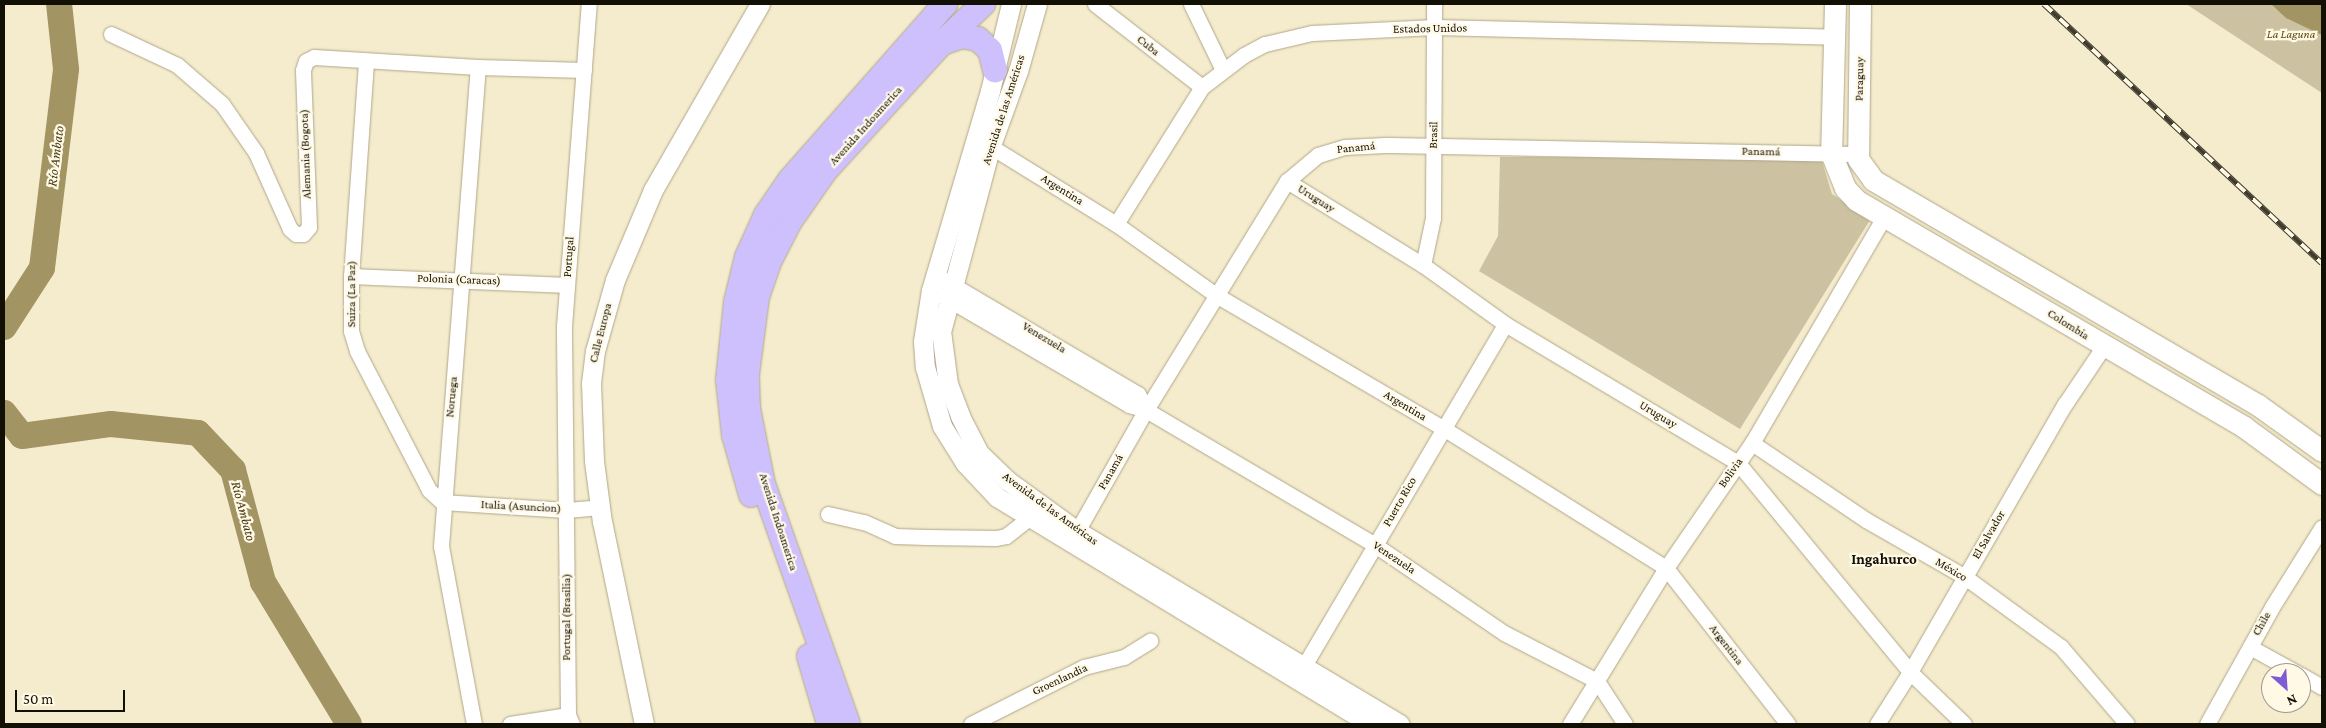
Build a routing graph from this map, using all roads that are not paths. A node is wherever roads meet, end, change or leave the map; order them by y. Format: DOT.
graph roads {
  1 [pos="589,4"];
  2 [pos="760,4"];
  3 [pos="945,4"];
  4 [pos="983,4"];
  5 [pos="1011,4"];
  6 [pos="1036,4"];
  7 [pos="1095,4"];
  8 [pos="1191,4"];
  9 [pos="1434,4"];
  10 [pos="1834,4"];
  11 [pos="1860,4"];
  12 [pos="1436,27"];
  13 [pos="111,34"];
  14 [pos="1835,37"];
  15 [pos="942,43"];
  16 [pos="366,62"];
  17 [pos="478,67"];
  18 [pos="584,70"];
  19 [pos="995,70"];
  20 [pos="1223,70"];
  21 [pos="1202,87"];
  22 [pos="984,142"];
  23 [pos="1434,147"];
  24 [pos="1831,153"];
  25 [pos="1858,154"];
  26 [pos="1287,181"];
  27 [pos="1884,216"];
  28 [pos="1116,224"];
  29 [pos="1422,264"];
  30 [pos="351,276"];
  31 [pos="463,280"];
  32 [pos="932,282"];
  33 [pos="567,285"];
  34 [pos="951,292"];
  35 [pos="1216,295"];
  36 [pos="1505,324"];
  37 [pos="2104,346"];
  38 [pos="1146,410"];
  39 [pos="1443,428"];
  40 [pos="1752,443"];
  41 [pos="2322,451"];
  42 [pos="1738,463"];
  43 [pos="2322,484"];
  44 [pos="442,502"];
  45 [pos="600,507"];
  46 [pos="567,510"];
  47 [pos="828,514"];
  48 [pos="1029,518"];
  49 [pos="2321,533"];
  50 [pos="1074,537"];
  51 [pos="1375,545"];
  52 [pos="1666,568"];
  53 [pos="1965,577"];
  54 [pos="1150,641"];
  55 [pos="2250,647"];
  56 [pos="2279,663"];
  57 [pos="1910,672"];
  58 [pos="1300,673"];
  59 [pos="1596,681"];
  60 [pos="2311,681"];
  61 [pos="2322,687"];
  62 [pos="570,720"];
  63 [pos="474,724"];
  64 [pos="510,724"];
  65 [pos="644,724"];
  66 [pos="829,724"];
  67 [pos="848,724"];
  68 [pos="971,724"];
  69 [pos="1370,724"];
  70 [pos="1400,724"];
  71 [pos="1570,724"];
  72 [pos="1625,724"];
  73 [pos="1788,724"];
  74 [pos="1877,724"];
  75 [pos="1964,724"];
  76 [pos="2127,724"];
  77 [pos="2207,724"];
  1 -- 18 [label="street, Portugal"];
  2 -- 45 [label="street, Calle Europa"];
  3 -- 66 [label="main road, Avenida Indoamerica"];
  4 -- 15 [label="main road, Avenida Indoamerica"];
  5 -- 19 [label="street"];
  6 -- 22 [label="street, Avenida de las Américas"];
  7 -- 21 [label="street, Cuba"];
  8 -- 20 [label="street"];
  9 -- 12 [label="street, Brasil"];
  10 -- 14 [label="main road"];
  11 -- 25 [label="main road, Paraguay"];
  12 -- 14 [label="street, Estados Unidos"];
  12 -- 20 [label="street, Estados Unidos"];
  12 -- 23 [label="street, Brasil"];
  13 -- 16 [label="street, Alemania (Bogota)"];
  14 -- 24 [label="main road"];
  15 -- 19 [label="main road"];
  15 -- 67 [label="main road, Avenida Indoamerica"];
  16 -- 17 [label="street, Alemania (Bogota)"];
  16 -- 30 [label="street, Suiza (La Paz)"];
  17 -- 18 [label="street, Alemania (Bogota)"];
  17 -- 31 [label="street, Noruega"];
  18 -- 33 [label="street, Portugal"];
  19 -- 22 [label="street, Avenida de las Américas"];
  20 -- 21 [label="street, Estados Unidos"];
  21 -- 28 [label="street, Estados Unidos"];
  22 -- 28 [label="street, Argentina"];
  22 -- 32 [label="street, Avenida de las Américas"];
  22 -- 34 [label="street, Avenida de las Américas"];
  23 -- 24 [label="street, Panamá"];
  23 -- 26 [label="street, Panamá"];
  23 -- 29 [label="street, Brasil"];
  24 -- 25 [label="street, Panamá"];
  24 -- 27 [label="main road, Colombia"];
  25 -- 41 [label="main road"];
  26 -- 29 [label="street, Uruguay"];
  26 -- 35 [label="street, Panamá"];
  27 -- 37 [label="main road, Colombia"];
  27 -- 40 [label="street, Bolivia"];
  28 -- 35 [label="street, Argentina"];
  29 -- 36 [label="street, Uruguay"];
  30 -- 31 [label="street, Polonia (Caracas)"];
  30 -- 44 [label="street, Suiza (La Paz)"];
  31 -- 33 [label="street, Polonia (Caracas)"];
  31 -- 44 [label="street, Noruega"];
  32 -- 34 [label="street, Venezuela"];
  32 -- 48 [label="street, Avenida de las Américas"];
  33 -- 46 [label="street, Portugal"];
  34 -- 38 [label="street, Venezuela"];
  34 -- 50 [label="street, Avenida de las Américas"];
  35 -- 38 [label="street, Panamá"];
  35 -- 39 [label="street, Argentina"];
  36 -- 39 [label="street, Puerto Rico"];
  36 -- 42 [label="street, Uruguay"];
  37 -- 43 [label="main road, Colombia"];
  37 -- 53 [label="street, El Salvador"];
  38 -- 50 [label="street, Panamá"];
  38 -- 51 [label="street, Venezuela"];
  39 -- 51 [label="street, Puerto Rico"];
  39 -- 52 [label="street, Argentina"];
  40 -- 42 [label="street, Bolivia"];
  40 -- 53 [label="street, México"];
  42 -- 52 [label="street, Bolivia"];
  42 -- 57 [label="street, Uruguay"];
  44 -- 46 [label="street, Italia (Asuncion)"];
  44 -- 63 [label="street, Noruega"];
  45 -- 46 [label="street, Italia (Asuncion)"];
  45 -- 65 [label="street, Calle Europa"];
  46 -- 62 [label="street, Portugal (Brasilia)"];
  47 -- 48 [label="street"];
  48 -- 50 [label="street, Avenida de las Américas"];
  49 -- 55 [label="street, Chile"];
  50 -- 58 [label="street, Avenida de las Américas"];
  51 -- 58 [label="street, Puerto Rico"];
  51 -- 59 [label="street, Venezuela"];
  52 -- 59 [label="street, Bolivia"];
  52 -- 73 [label="street, Argentina"];
  53 -- 57 [label="street, El Salvador"];
  53 -- 76 [label="street, México"];
  54 -- 68 [label="street, Groenlandia"];
  55 -- 56 [label="street"];
  55 -- 77 [label="street, Chile"];
  57 -- 74 [label="street, El Salvador"];
  57 -- 75 [label="street, Uruguay"];
  58 -- 69 [label="street, Avenida de las Américas"];
  58 -- 70 [label="street, Avenida de las Américas"];
  59 -- 71 [label="street, Bolivia"];
  59 -- 72 [label="street, Venezuela"];
  60 -- 61 [label="street"];
  62 -- 64 [label="street"];
}
